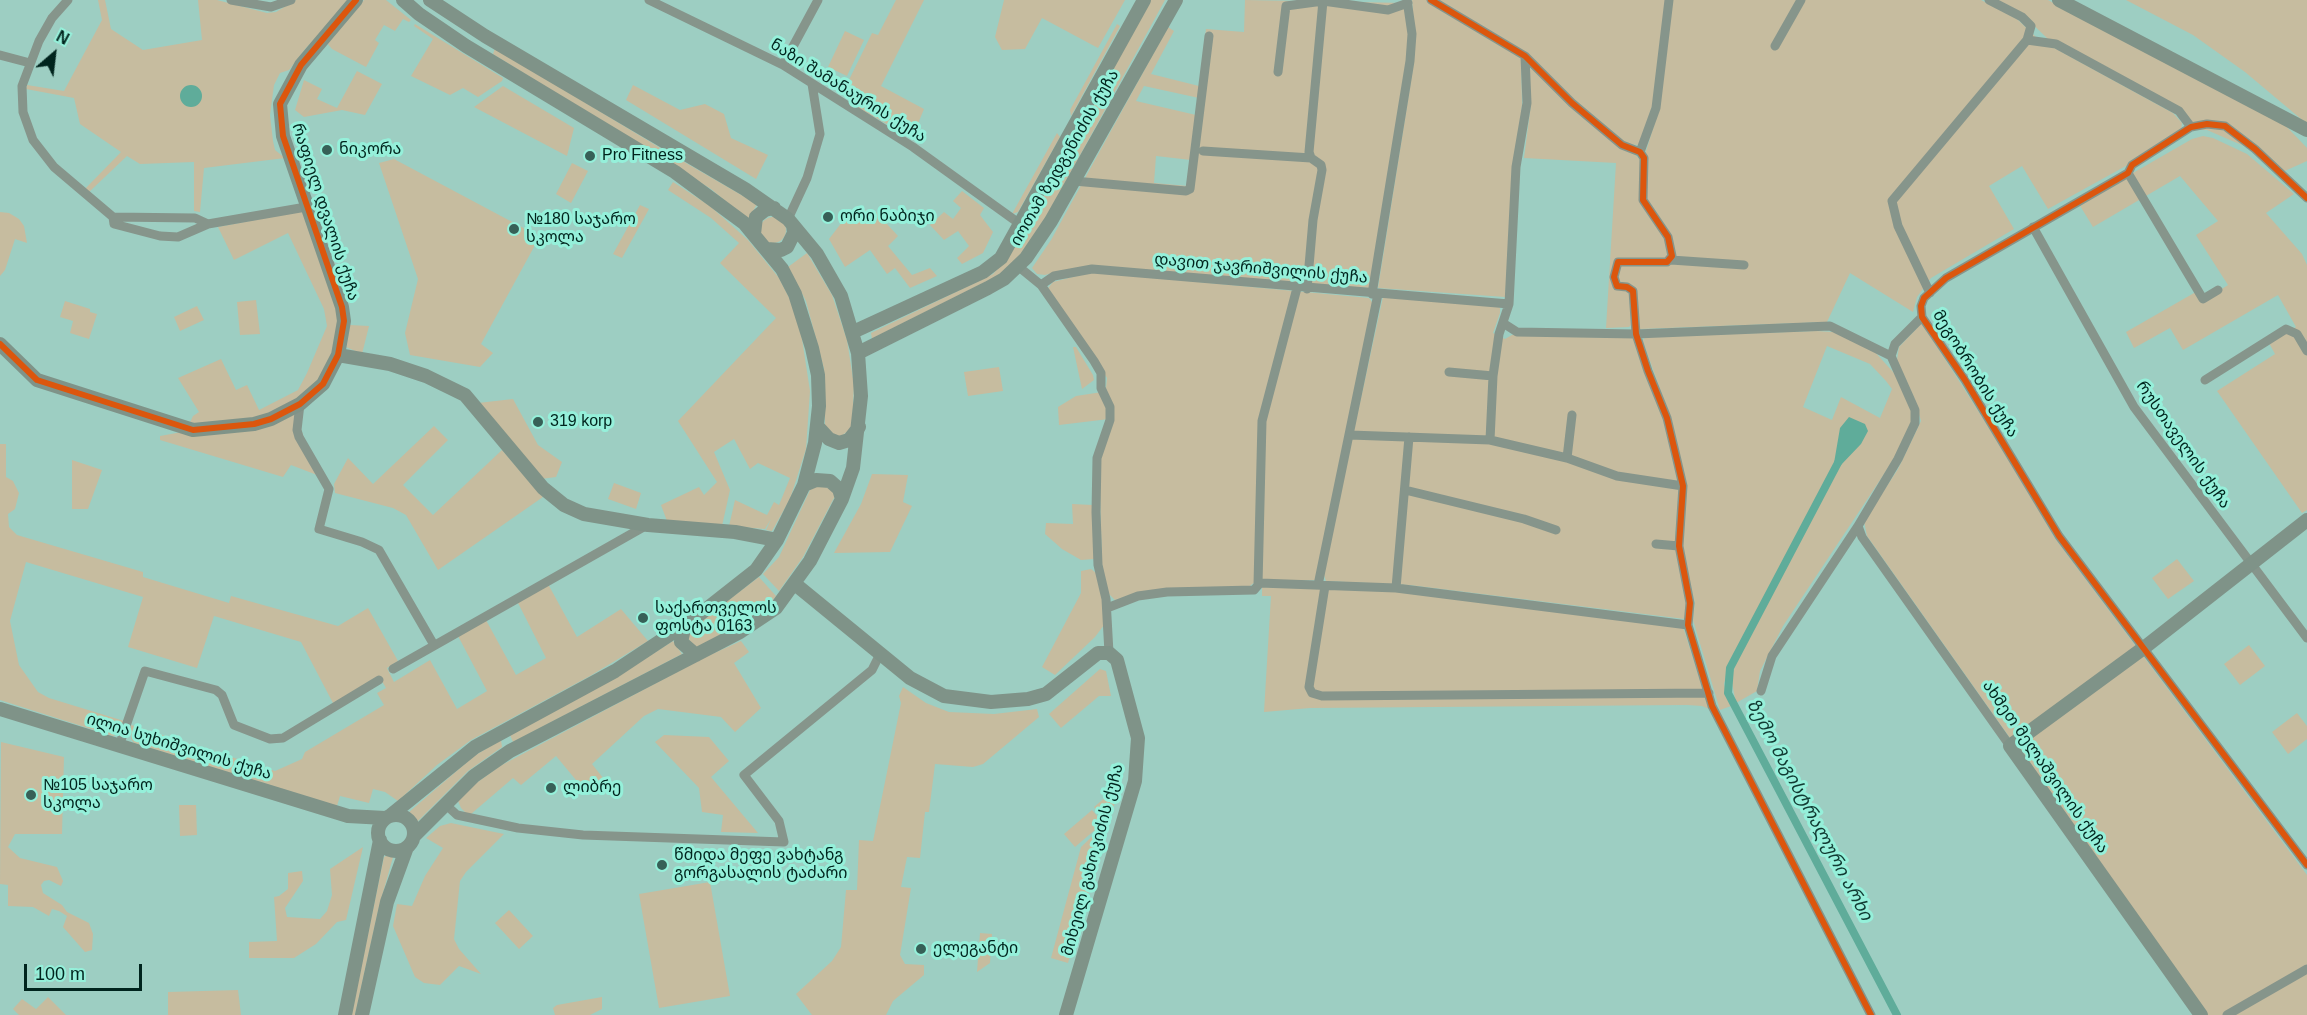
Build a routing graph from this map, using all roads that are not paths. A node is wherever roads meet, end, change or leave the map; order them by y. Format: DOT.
graph roads {
  1 [pos="68,0"];
  2 [pos="231,0"];
  3 [pos="291,0"];
  4 [pos="356,0"];
  5 [pos="403,0"];
  6 [pos="430,0"];
  7 [pos="649,0"];
  8 [pos="818,0"];
  9 [pos="1144,0"];
  10 [pos="1176,0"];
  11 [pos="1431,0"];
  12 [pos="1670,0"];
  13 [pos="1801,0"];
  14 [pos="1989,0"];
  15 [pos="2059,0"];
  16 [pos="1408,1"];
  17 [pos="1323,2"];
  18 [pos="477,31"];
  19 [pos="1209,36"];
  20 [pos="2026,40"];
  21 [pos="500,44"];
  22 [pos="466,46"];
  23 [pos="1775,46"];
  24 [pos="0,55"];
  25 [pos="1525,56"];
  26 [pos="489,60"];
  27 [pos="30,63"];
  28 [pos="783,65"];
  29 [pos="1278,72"];
  30 [pos="812,84"];
  31 [pos="2191,126"];
  32 [pos="2304,131"];
  33 [pos="1203,151"];
  34 [pos="1640,152"];
  35 [pos="1311,158"];
  36 [pos="2128,173"];
  37 [pos="1074,181"];
  38 [pos="2307,198"];
  39 [pos="306,207"];
  40 [pos="774,208"];
  41 [pos="113,217"];
  42 [pos="791,222"];
  43 [pos="208,224"];
  44 [pos="1020,224"];
  45 [pos="2032,227"];
  46 [pos="754,234"];
  47 [pos="767,249"];
  48 [pos="1671,260"];
  49 [pos="1744,265"];
  50 [pos="1019,267"];
  51 [pos="1041,285"];
  52 [pos="1302,288"];
  53 [pos="2218,290"];
  54 [pos="1930,293"];
  55 [pos="1375,294"];
  56 [pos="1509,304"];
  57 [pos="1922,317"];
  58 [pos="1503,323"];
  59 [pos="853,332"];
  60 [pos="1636,334"];
  61 [pos="0,344"];
  62 [pos="2307,351"];
  63 [pos="858,352"];
  64 [pos="339,355"];
  65 [pos="1892,356"];
  66 [pos="1449,372"];
  67 [pos="1492,376"];
  68 [pos="2205,380"];
  69 [pos="300,404"];
  70 [pos="1572,415"];
  71 [pos="860,425"];
  72 [pos="818,428"];
  73 [pos="1350,435"];
  74 [pos="1409,437"];
  75 [pos="1490,440"];
  76 [pos="1567,458"];
  77 [pos="804,485"];
  78 [pos="1683,486"];
  79 [pos="1405,490"];
  80 [pos="842,500"];
  81 [pos="2307,519"];
  82 [pos="648,525"];
  83 [pos="1857,526"];
  84 [pos="1556,530"];
  85 [pos="777,540"];
  86 [pos="1656,544"];
  87 [pos="1679,546"];
  88 [pos="2249,563"];
  89 [pos="795,584"];
  90 [pos="1258,584"];
  91 [pos="1322,586"];
  92 [pos="1396,588"];
  93 [pos="1107,608"];
  94 [pos="685,625"];
  95 [pos="1688,625"];
  96 [pos="2307,638"];
  97 [pos="434,645"];
  98 [pos="2145,646"];
  99 [pos="1109,653"];
  100 [pos="880,654"];
  101 [pos="696,655"];
  102 [pos="393,669"];
  103 [pos="379,681"];
  104 [pos="1761,691"];
  105 [pos="1709,693"];
  106 [pos="0,709"];
  107 [pos="500,733"];
  108 [pos="119,746"];
  109 [pos="2010,746"];
  110 [pos="510,751"];
  111 [pos="445,804"];
  112 [pos="348,816"];
  113 [pos="388,817"];
  114 [pos="380,840"];
  115 [pos="410,841"];
  116 [pos="2307,865"];
  117 [pos="2307,969"];
  118 [pos="345,1015"];
  119 [pos="362,1015"];
  120 [pos="1066,1015"];
  121 [pos="1871,1015"];
  122 [pos="2201,1015"];
  123 [pos="2227,1015"];
  1 -- 27 [label="street"];
  2 -- 3 [label="street"];
  4 -- 39 [label="main road, რაფიელ დვალის ქუჩა"];
  5 -- 22 [label="main road"];
  6 -- 18 [label="main road"];
  7 -- 28 [label="street, ნაზი შამანაურის ქუჩა"];
  8 -- 28 [label="street"];
  9 -- 44 [label="main road, იოთამ ზედგენიძის ქუჩა"];
  10 -- 37 [label="main road, იოთამ ზედგენიძის ქუჩა"];
  11 -- 25 [label="street"];
  12 -- 34 [label="street"];
  13 -- 23 [label="street"];
  14 -- 20 [label="street"];
  15 -- 32 [label="main road"];
  16 -- 17 [label="street"];
  16 -- 55 [label="street"];
  17 -- 29 [label="street"];
  17 -- 35 [label="street"];
  18 -- 21 [label="main road"];
  18 -- 22 [label="main road"];
  19 -- 37 [label="street"];
  20 -- 31 [label="street"];
  20 -- 54 [label="street"];
  21 -- 26 [label="main road"];
  21 -- 40 [label="main road"];
  22 -- 26 [label="main road"];
  24 -- 27 [label="street"];
  25 -- 34 [label="street"];
  25 -- 56 [label="street"];
  26 -- 46 [label="main road"];
  27 -- 41 [label="street"];
  28 -- 30 [label="street, ნაზი შამანაურის ქუჩა"];
  30 -- 42 [label="street"];
  30 -- 44 [label="street, ნაზი შამანაურის ქუჩა"];
  31 -- 36 [label="street, მეგობრობის ქუჩა"];
  31 -- 38 [label="street"];
  33 -- 35 [label="street"];
  34 -- 48 [label="street"];
  35 -- 52 [label="street"];
  36 -- 45 [label="street, მეგობრობის ქუჩა"];
  36 -- 53 [label="street"];
  37 -- 50 [label="main road, იოთამ ზედგენიძის ქუჩა"];
  39 -- 43 [label="street"];
  39 -- 64 [label="main road, რაფიელ დვალის ქუჩა"];
  40 -- 42 [label="main road"];
  40 -- 46 [label="main road"];
  41 -- 43 [label="street"];
  41 -- 43 [label="street"];
  42 -- 47 [label="main road"];
  42 -- 59 [label="main road"];
  44 -- 59 [label="main road, იოთამ ზედგენიძის ქუჩა"];
  45 -- 54 [label="street, მეგობრობის ქუჩა"];
  45 -- 88 [label="street, რუსთაველის ქუჩა"];
  46 -- 47 [label="main road"];
  47 -- 72 [label="main road"];
  48 -- 49 [label="street"];
  48 -- 60 [label="street"];
  50 -- 51 [label="street"];
  50 -- 63 [label="main road, იოთამ ზედგენიძის ქუჩა"];
  51 -- 52 [label="street, დავით ჯავრიშვილის ქუჩა"];
  51 -- 93 [label="street"];
  52 -- 55 [label="street, დავით ჯავრიშვილის ქუჩა"];
  52 -- 90 [label="street"];
  54 -- 57 [label="street, მეგობრობის ქუჩა"];
  55 -- 56 [label="street, დავით ჯავრიშვილის ქუჩა"];
  55 -- 73 [label="street"];
  56 -- 58 [label="street"];
  57 -- 65 [label="street"];
  57 -- 98 [label="street, მეგობრობის ქუჩა"];
  58 -- 60 [label="street"];
  58 -- 67 [label="street"];
  59 -- 63 [label="main road"];
  60 -- 65 [label="street"];
  60 -- 78 [label="street"];
  61 -- 69 [label="main road, რაფიელ დვალის ქუჩა"];
  62 -- 68 [label="street"];
  63 -- 71 [label="main road"];
  64 -- 69 [label="main road, რაფიელ დვალის ქუჩა"];
  64 -- 82 [label="main road"];
  65 -- 83 [label="street"];
  66 -- 67 [label="street"];
  67 -- 75 [label="street"];
  69 -- 97 [label="street"];
  70 -- 76 [label="street"];
  71 -- 72 [label="main road"];
  71 -- 80 [label="main road"];
  72 -- 77 [label="main road"];
  73 -- 74 [label="street"];
  73 -- 91 [label="street"];
  74 -- 75 [label="street"];
  74 -- 79 [label="street"];
  75 -- 76 [label="street"];
  76 -- 78 [label="street"];
  77 -- 80 [label="main road"];
  77 -- 85 [label="main road"];
  78 -- 87 [label="street"];
  79 -- 84 [label="street"];
  79 -- 92 [label="street"];
  80 -- 89 [label="main road"];
  81 -- 88 [label="main road"];
  82 -- 85 [label="main road"];
  82 -- 97 [label="street"];
  83 -- 104 [label="street"];
  83 -- 109 [label="street, ახმეთ მელაშვილის ქუჩა"];
  85 -- 94 [label="main road"];
  86 -- 87 [label="street"];
  87 -- 95 [label="street"];
  88 -- 96 [label="street, რუსთაველის ქუჩა"];
  88 -- 98 [label="main road"];
  89 -- 100 [label="main road"];
  89 -- 101 [label="main road"];
  90 -- 91 [label="street"];
  90 -- 93 [label="street"];
  91 -- 92 [label="street"];
  91 -- 105 [label="street"];
  92 -- 95 [label="street"];
  93 -- 99 [label="street"];
  94 -- 101 [label="main road"];
  94 -- 107 [label="main road"];
  95 -- 105 [label="street"];
  97 -- 102 [label="street"];
  98 -- 109 [label="main road"];
  98 -- 116 [label="street, მეგობრობის ქუჩა"];
  99 -- 100 [label="main road"];
  99 -- 120 [label="main road, მიხეილ გახოკიძის ქუჩა"];
  100 -- 111 [label="street"];
  101 -- 110 [label="main road"];
  103 -- 108 [label="street"];
  105 -- 121 [label="street"];
  106 -- 108 [label="main road, ილია სუხიშვილის ქუჩა"];
  107 -- 110 [label="main road"];
  107 -- 113 [label="main road"];
  108 -- 112 [label="main road, ილია სუხიშვილის ქუჩა"];
  109 -- 122 [label="main road, ახმეთ მელაშვილის ქუჩა"];
  110 -- 111 [label="main road"];
  111 -- 115 [label="main road"];
  112 -- 113 [label="main road, ილია სუხიშვილის ქუჩა"];
  112 -- 114 [label="main road, ილია სუხიშვილის ქუჩა"];
  113 -- 114 [label="main road"];
  113 -- 115 [label="main road"];
  114 -- 115 [label="main road"];
  114 -- 118 [label="main road"];
  115 -- 119 [label="main road"];
  117 -- 123 [label="street"];
}
